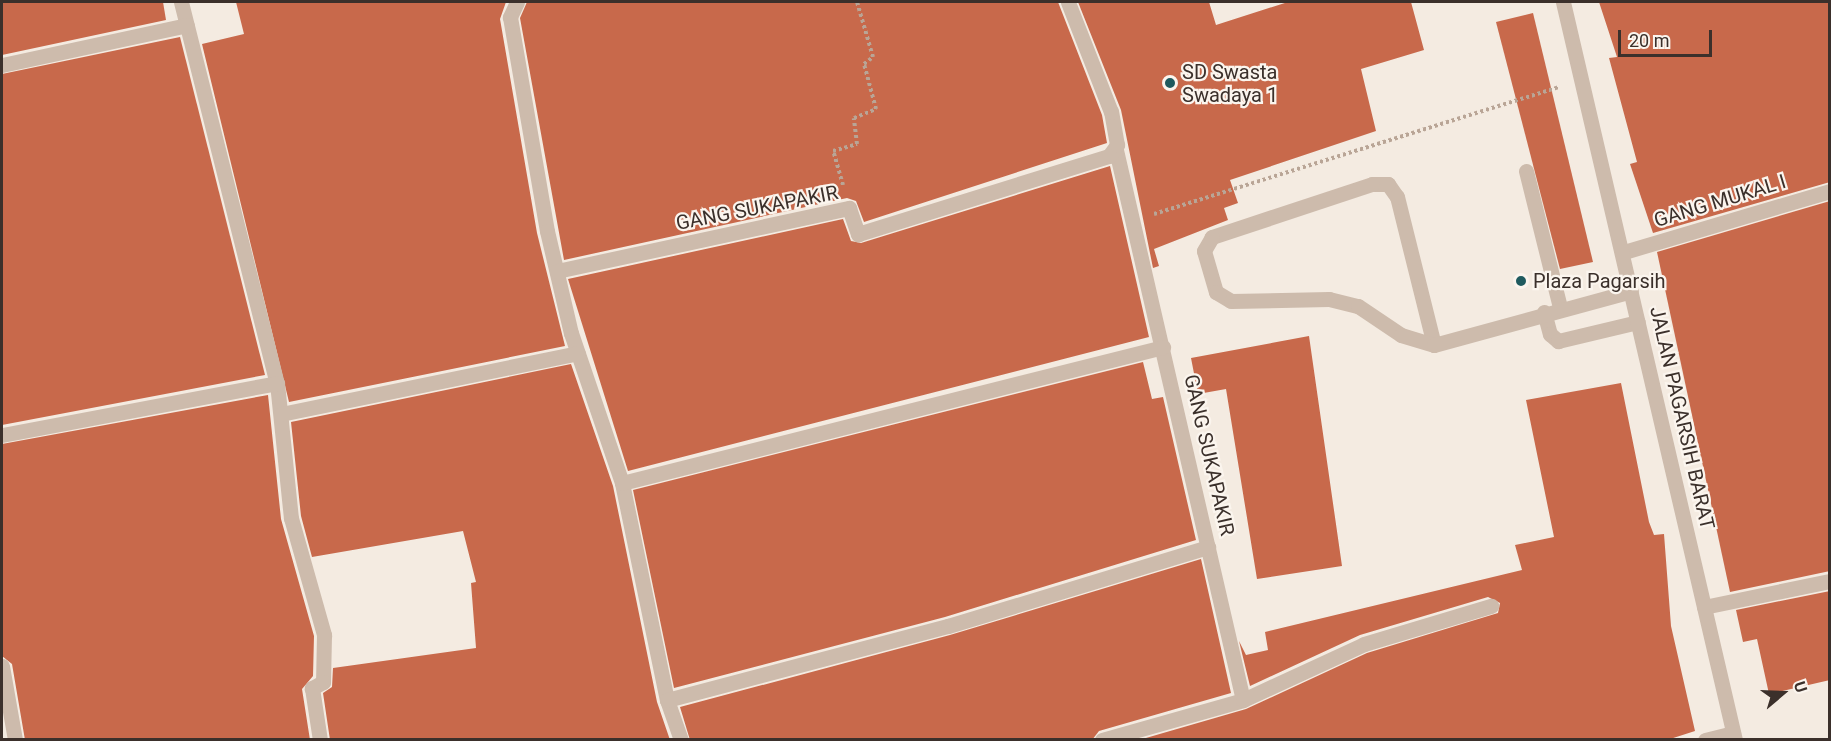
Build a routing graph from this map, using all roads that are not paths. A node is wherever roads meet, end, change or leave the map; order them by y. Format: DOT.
graph roads {
  1 [pos="181,2"];
  2 [pos="517,2"];
  3 [pos="1068,2"];
  4 [pos="1563,2"];
  5 [pos="187,24"];
  6 [pos="2,65"];
  7 [pos="1116,150"];
  8 [pos="1526,171"];
  9 [pos="1830,191"];
  10 [pos="1624,252"];
  11 [pos="556,271"];
  12 [pos="1631,291"];
  13 [pos="1560,307"];
  14 [pos="1544,312"];
  15 [pos="1638,322"];
  16 [pos="1434,345"];
  17 [pos="1163,346"];
  18 [pos="578,353"];
  19 [pos="277,383"];
  20 [pos="281,414"];
  21 [pos="2,435"];
  22 [pos="622,483"];
  23 [pos="1208,547"];
  24 [pos="1830,581"];
  25 [pos="1491,606"];
  26 [pos="1704,607"];
  27 [pos="2,666"];
  28 [pos="667,700"];
  29 [pos="1243,700"];
  30 [pos="1734,736"];
  31 [pos="681,739"];
  32 [pos="15,740"];
  33 [pos="320,740"];
  34 [pos="1102,740"];
  35 [pos="1705,740"];
  1 -- 5 [label="street"];
  2 -- 11 [label="street"];
  3 -- 7 [label="street, GANG SUKAPAKIR"];
  4 -- 10 [label="street, JALAN PAGARSIH BARAT"];
  5 -- 6 [label="street"];
  5 -- 19 [label="street"];
  7 -- 11 [label="street, GANG SUKAPAKIR"];
  7 -- 17 [label="street, GANG SUKAPAKIR"];
  8 -- 13 [label="street"];
  9 -- 10 [label="street, GANG MUKAL I"];
  10 -- 12 [label="street, JALAN PAGARSIH BARAT"];
  11 -- 18 [label="street"];
  12 -- 13 [label="street"];
  12 -- 15 [label="street, JALAN PAGARSIH BARAT"];
  13 -- 14 [label="street"];
  14 -- 15 [label="street"];
  14 -- 16 [label="street"];
  15 -- 26 [label="street, JALAN PAGARSIH BARAT"];
  16 -- 16 [label="street"];
  17 -- 22 [label="street"];
  17 -- 23 [label="street, GANG SUKAPAKIR"];
  18 -- 20 [label="street"];
  18 -- 22 [label="street"];
  19 -- 20 [label="street"];
  19 -- 21 [label="street"];
  20 -- 33 [label="street"];
  22 -- 28 [label="street"];
  23 -- 28 [label="street"];
  23 -- 29 [label="street, GANG SUKAPAKIR"];
  24 -- 26 [label="street"];
  25 -- 29 [label="street"];
  26 -- 30 [label="street, JALAN PAGARSIH BARAT"];
  27 -- 32 [label="street"];
  28 -- 31 [label="street"];
  29 -- 34 [label="street"];
  30 -- 35 [label="street"];
}
